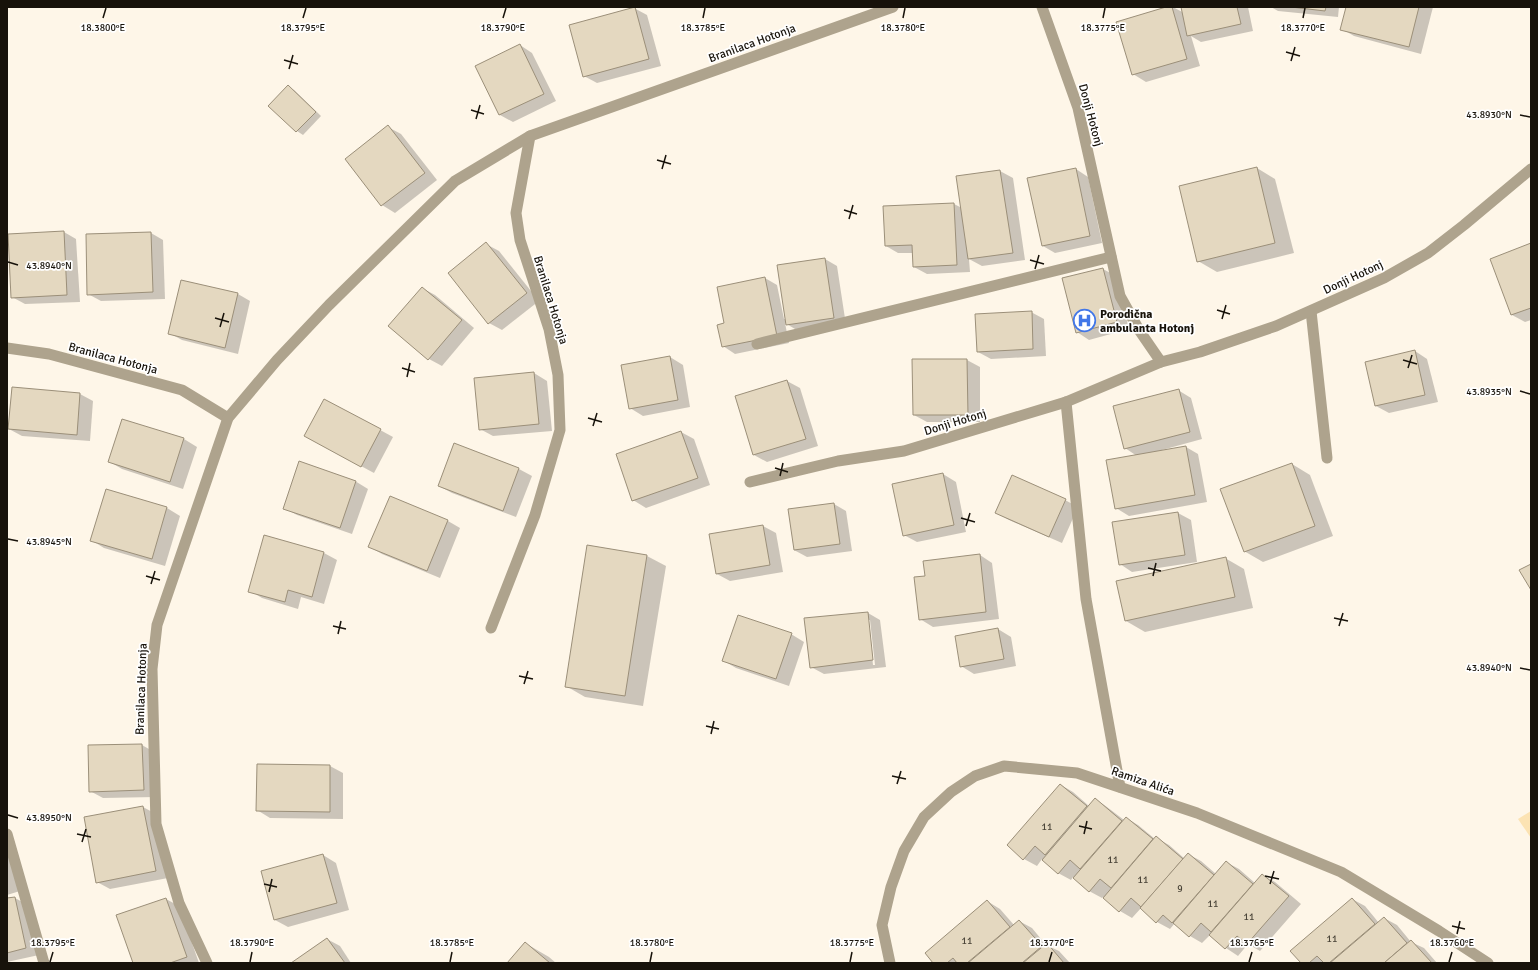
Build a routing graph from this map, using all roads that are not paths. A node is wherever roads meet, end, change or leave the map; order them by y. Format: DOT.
graph roads {
  1 [pos="893,7"];
  2 [pos="1042,7"];
  3 [pos="530,136"];
  4 [pos="1531,170"];
  5 [pos="1111,257"];
  6 [pos="1311,311"];
  7 [pos="757,344"];
  8 [pos="7,348"];
  9 [pos="1161,362"];
  10 [pos="1066,402"];
  11 [pos="228,418"];
  12 [pos="1326,458"];
  13 [pos="750,482"];
  14 [pos="491,628"];
  15 [pos="1120,787"];
  16 [pos="7,834"];
  17 [pos="44,963"];
  18 [pos="207,963"];
  19 [pos="890,963"];
  20 [pos="1488,963"];
  1 -- 3 [label="street, Branilaca Hotonja"];
  2 -- 5 [label="street, Donji Hotonj"];
  3 -- 11 [label="street, Branilaca Hotonja"];
  3 -- 14 [label="street, Branilaca Hotonja"];
  4 -- 6 [label="street, Donji Hotonj"];
  5 -- 7 [label="street"];
  5 -- 9 [label="street, Donji Hotonj"];
  6 -- 9 [label="street, Donji Hotonj"];
  6 -- 12 [label="street"];
  8 -- 11 [label="street, Branilaca Hotonja"];
  9 -- 10 [label="street, Donji Hotonj"];
  10 -- 13 [label="street, Donji Hotonj"];
  10 -- 15 [label="street"];
  11 -- 18 [label="street, Branilaca Hotonja"];
  15 -- 19 [label="street, Ramiza Alića"];
  15 -- 20 [label="street, Ramiza Alića"];
  16 -- 17 [label="street"];
}
